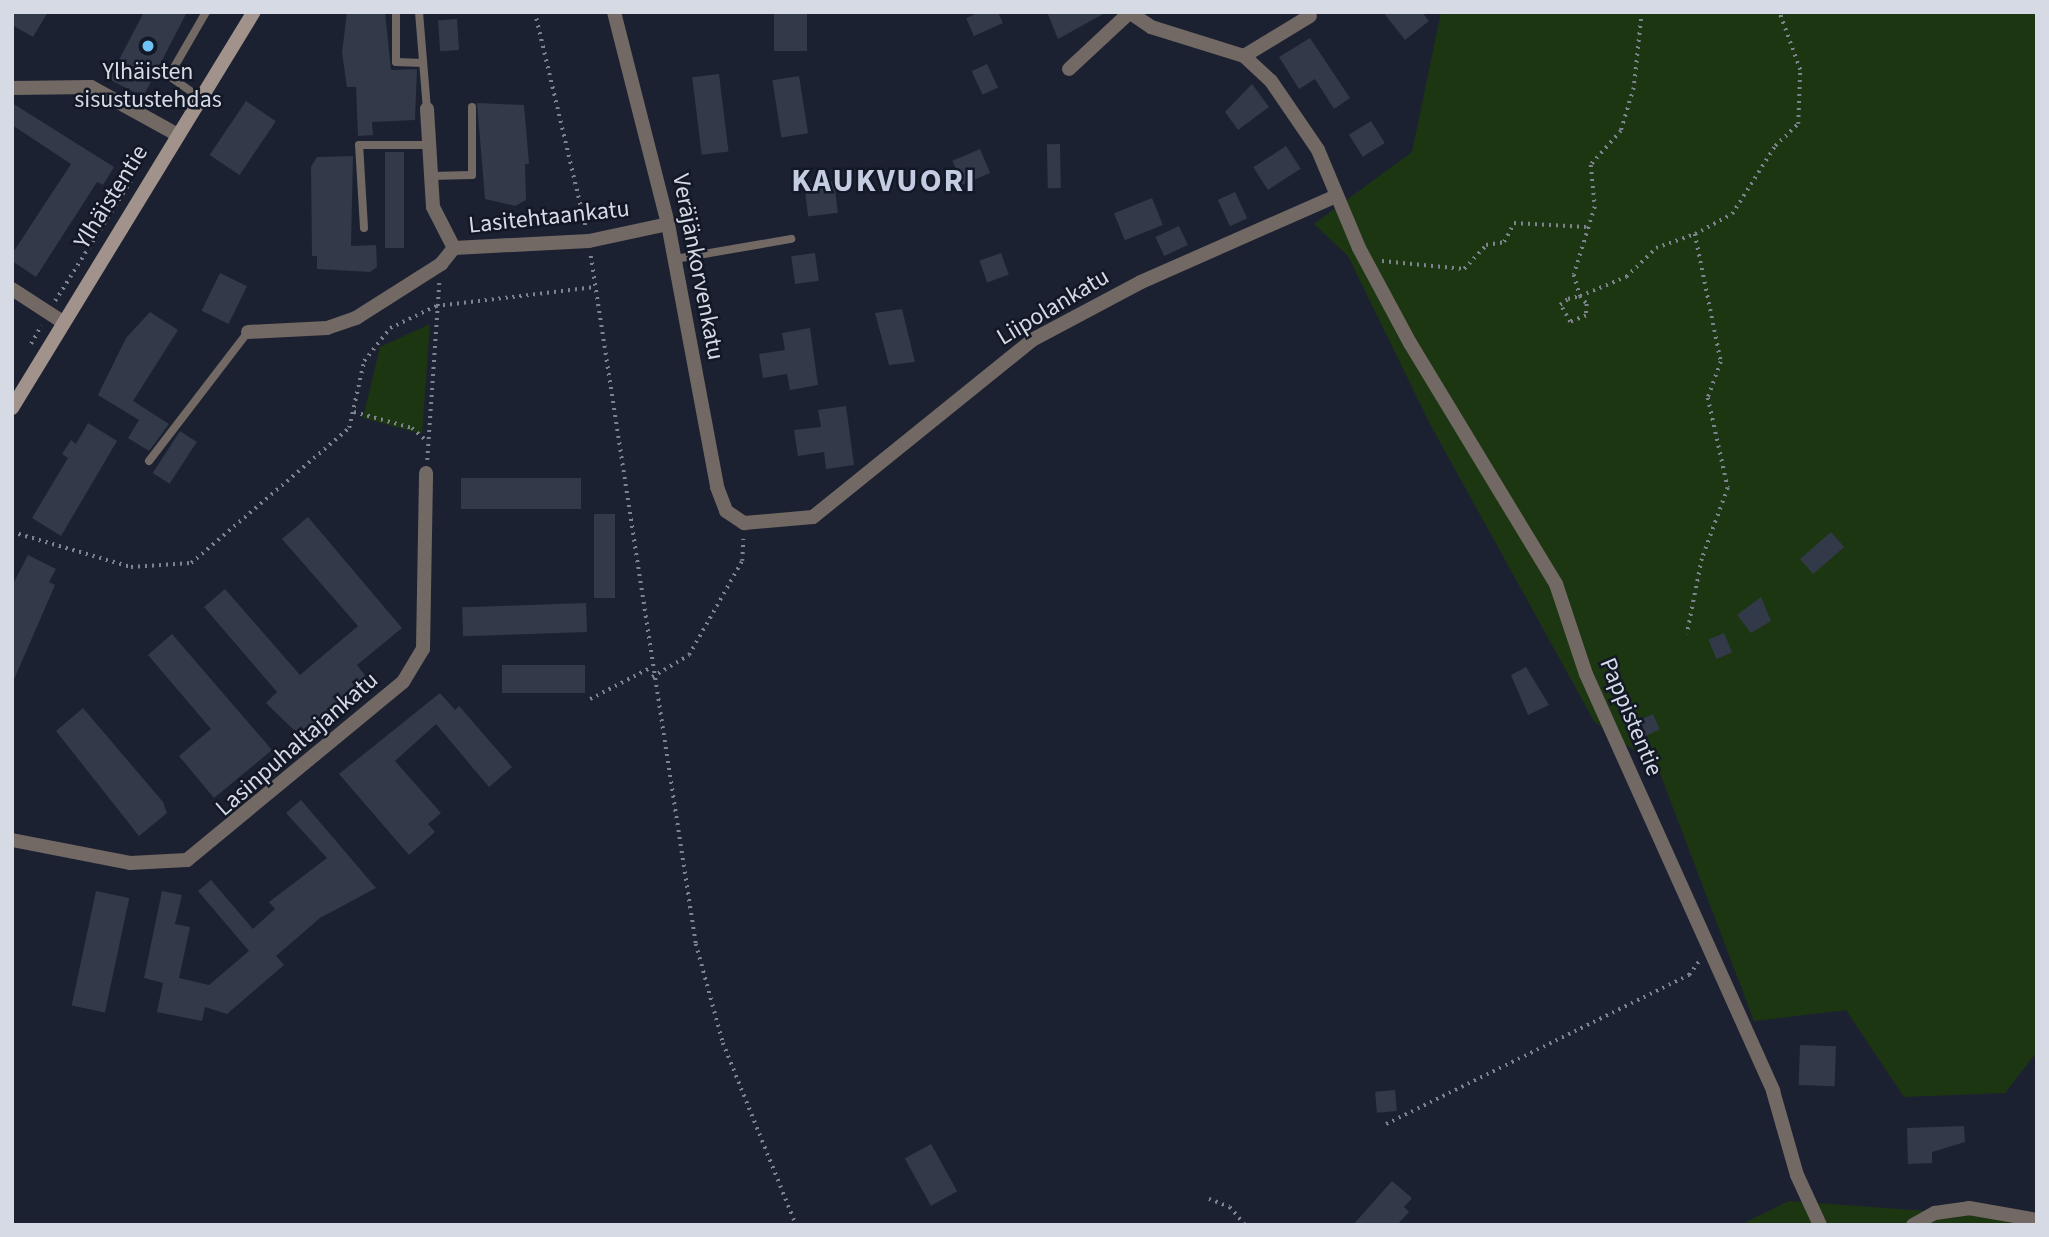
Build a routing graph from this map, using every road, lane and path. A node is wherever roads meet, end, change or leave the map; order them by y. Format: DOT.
graph roads {
  1 [pos="206,12"];
  2 [pos="254,12"];
  3 [pos="396,12"];
  4 [pos="419,12"];
  5 [pos="614,12"];
  6 [pos="1642,12"];
  7 [pos="1779,12"];
  8 [pos="1129,13"];
  9 [pos="1310,16"];
  10 [pos="1244,56"];
  11 [pos="423,64"];
  12 [pos="1069,69"];
  13 [pos="12,88"];
  14 [pos="199,97"];
  15 [pos="472,107"];
  16 [pos="427,109"];
  17 [pos="176,134"];
  18 [pos="429,145"];
  19 [pos="430,176"];
  20 [pos="1336,196"];
  21 [pos="668,224"];
  22 [pos="1586,227"];
  23 [pos="364,229"];
  24 [pos="1695,234"];
  25 [pos="791,239"];
  26 [pos="454,248"];
  27 [pos="1363,255"];
  28 [pos="675,259"];
  29 [pos="441,264"];
  30 [pos="595,287"];
  31 [pos="12,289"];
  32 [pos="1580,296"];
  33 [pos="436,306"];
  34 [pos="61,321"];
  35 [pos="248,332"];
  36 [pos="12,408"];
  37 [pos="354,412"];
  38 [pos="620,439"];
  39 [pos="428,442"];
  40 [pos="149,461"];
  41 [pos="426,473"];
  42 [pos="744,523"];
  43 [pos="12,532"];
  44 [pos="1687,635"];
  45 [pos="652,667"];
  46 [pos="652,677"];
  47 [pos="590,699"];
  48 [pos="12,840"];
  49 [pos="1709,945"];
  50 [pos="1386,1124"];
  51 [pos="1209,1199"];
  52 [pos="2037,1220"];
  53 [pos="796,1225"];
  54 [pos="1245,1225"];
  55 [pos="1821,1225"];
  56 [pos="1913,1225"];
  1 -- 14 [label="lane"];
  2 -- 14 [label="street, Ylhäistentie"];
  3 -- 11 [label="lane"];
  4 -- 11 [label="lane"];
  5 -- 21 [label="street, Veräjänkorvenkatu"];
  6 -- 22 [label="path"];
  7 -- 24 [label="path"];
  8 -- 10 [label="street"];
  8 -- 12 [label="street"];
  9 -- 10 [label="street"];
  10 -- 20 [label="street, Pappistentie"];
  11 -- 16 [label="lane"];
  13 -- 17 [label="street"];
  14 -- 17 [label="street, Ylhäistentie"];
  15 -- 19 [label="lane"];
  16 -- 18 [label="street"];
  17 -- 34 [label="street, Ylhäistentie"];
  18 -- 19 [label="street"];
  18 -- 23 [label="lane"];
  19 -- 26 [label="street"];
  20 -- 27 [label="street, Pappistentie"];
  20 -- 42 [label="street, Liipolankatu"];
  21 -- 26 [label="street, Lasitehtaankatu"];
  21 -- 28 [label="street, Veräjänkorvenkatu"];
  22 -- 27 [label="path"];
  22 -- 32 [label="path"];
  24 -- 32 [label="path"];
  24 -- 44 [label="path"];
  25 -- 28 [label="lane"];
  26 -- 29 [label="street, Lasitehtaankatu"];
  27 -- 49 [label="street, Pappistentie"];
  28 -- 42 [label="street, Veräjänkorvenkatu"];
  29 -- 33 [label="path"];
  29 -- 35 [label="street, Lasitehtaankatu"];
  30 -- 33 [label="path"];
  31 -- 34 [label="street"];
  32 -- 32 [label="path"];
  33 -- 37 [label="path"];
  33 -- 39 [label="path"];
  34 -- 36 [label="street, Ylhäistentie"];
  35 -- 40 [label="lane"];
  37 -- 39 [label="path"];
  37 -- 43 [label="path"];
  38 -- 45 [label="path"];
  39 -- 41 [label="path"];
  41 -- 48 [label="street, Lasinpuhaltajankatu"];
  42 -- 46 [label="path"];
  45 -- 46 [label="path"];
  45 -- 47 [label="path"];
  46 -- 53 [label="path"];
  49 -- 50 [label="path"];
  49 -- 55 [label="street, Pappistentie"];
  51 -- 54 [label="path"];
  52 -- 56 [label="street"];
}
